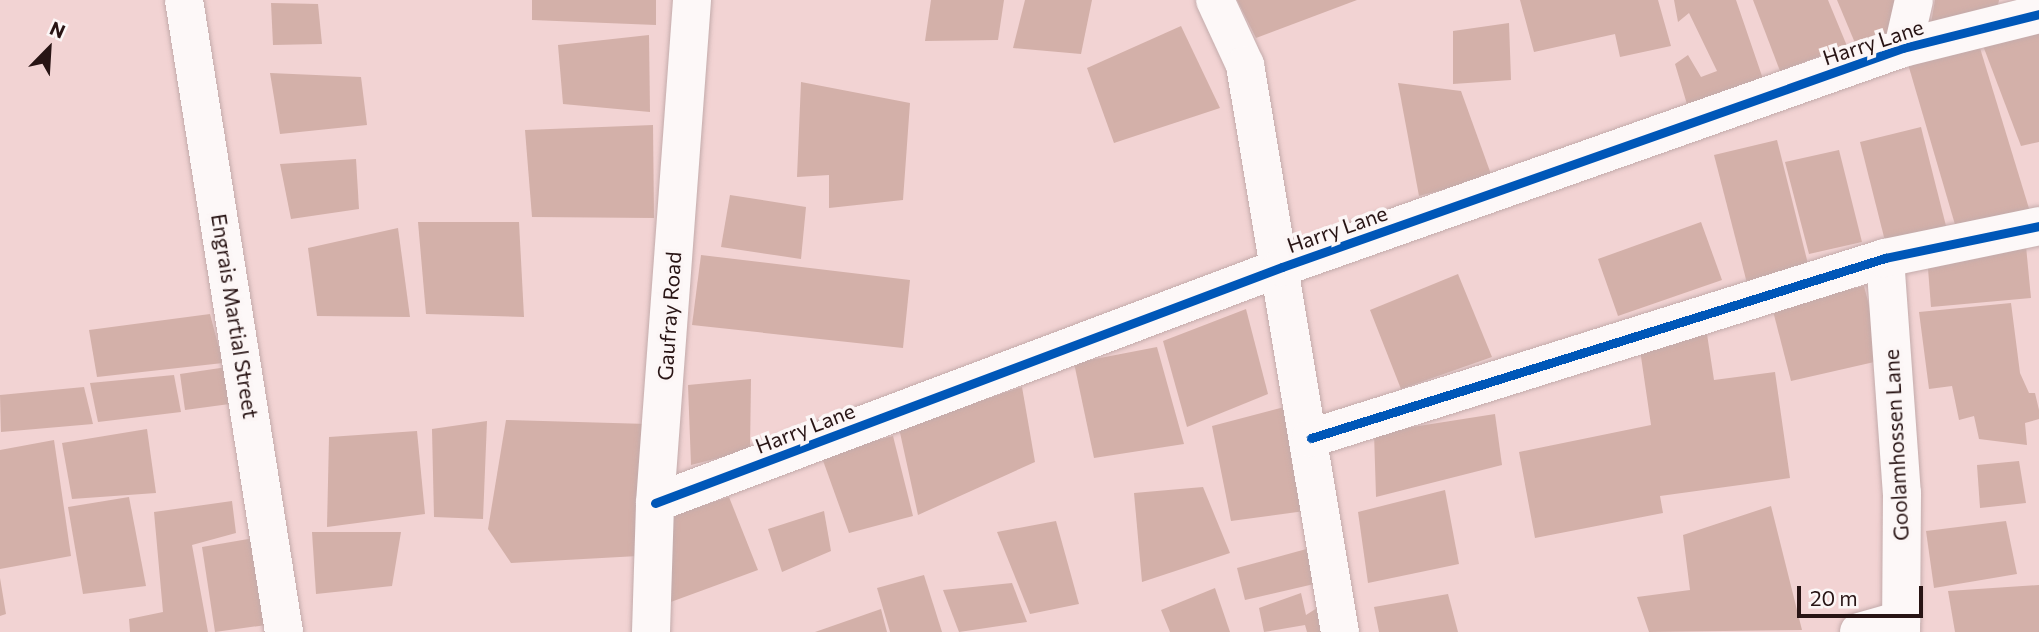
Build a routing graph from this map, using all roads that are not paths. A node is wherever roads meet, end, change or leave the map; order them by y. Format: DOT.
graph roads {
  1 [pos="184,0"];
  2 [pos="692,0"];
  3 [pos="1215,0"];
  4 [pos="1914,0"];
  5 [pos="2039,14"];
  6 [pos="1903,48"];
  7 [pos="2039,226"];
  8 [pos="1885,258"];
  9 [pos="1282,267"];
  10 [pos="1311,438"];
  11 [pos="655,503"];
  12 [pos="1901,626"];
  13 [pos="284,632"];
  14 [pos="651,632"];
  15 [pos="1340,632"];
  16 [pos="1859,632"];
  1 -- 13 [label="street, Engrais Martial Street"];
  2 -- 11 [label="street, Gaufray Road"];
  3 -- 9 [label="street"];
  4 -- 6 [label="street"];
  5 -- 6 [label="street, Harry Lane"];
  6 -- 9 [label="street, Harry Lane"];
  7 -- 8 [label="street"];
  8 -- 10 [label="street"];
  8 -- 12 [label="street, Goolamhossen Lane"];
  9 -- 10 [label="street"];
  9 -- 11 [label="street, Harry Lane"];
  10 -- 15 [label="street"];
  11 -- 14 [label="street, Gaufray Road"];
  12 -- 16 [label="street"];
}
